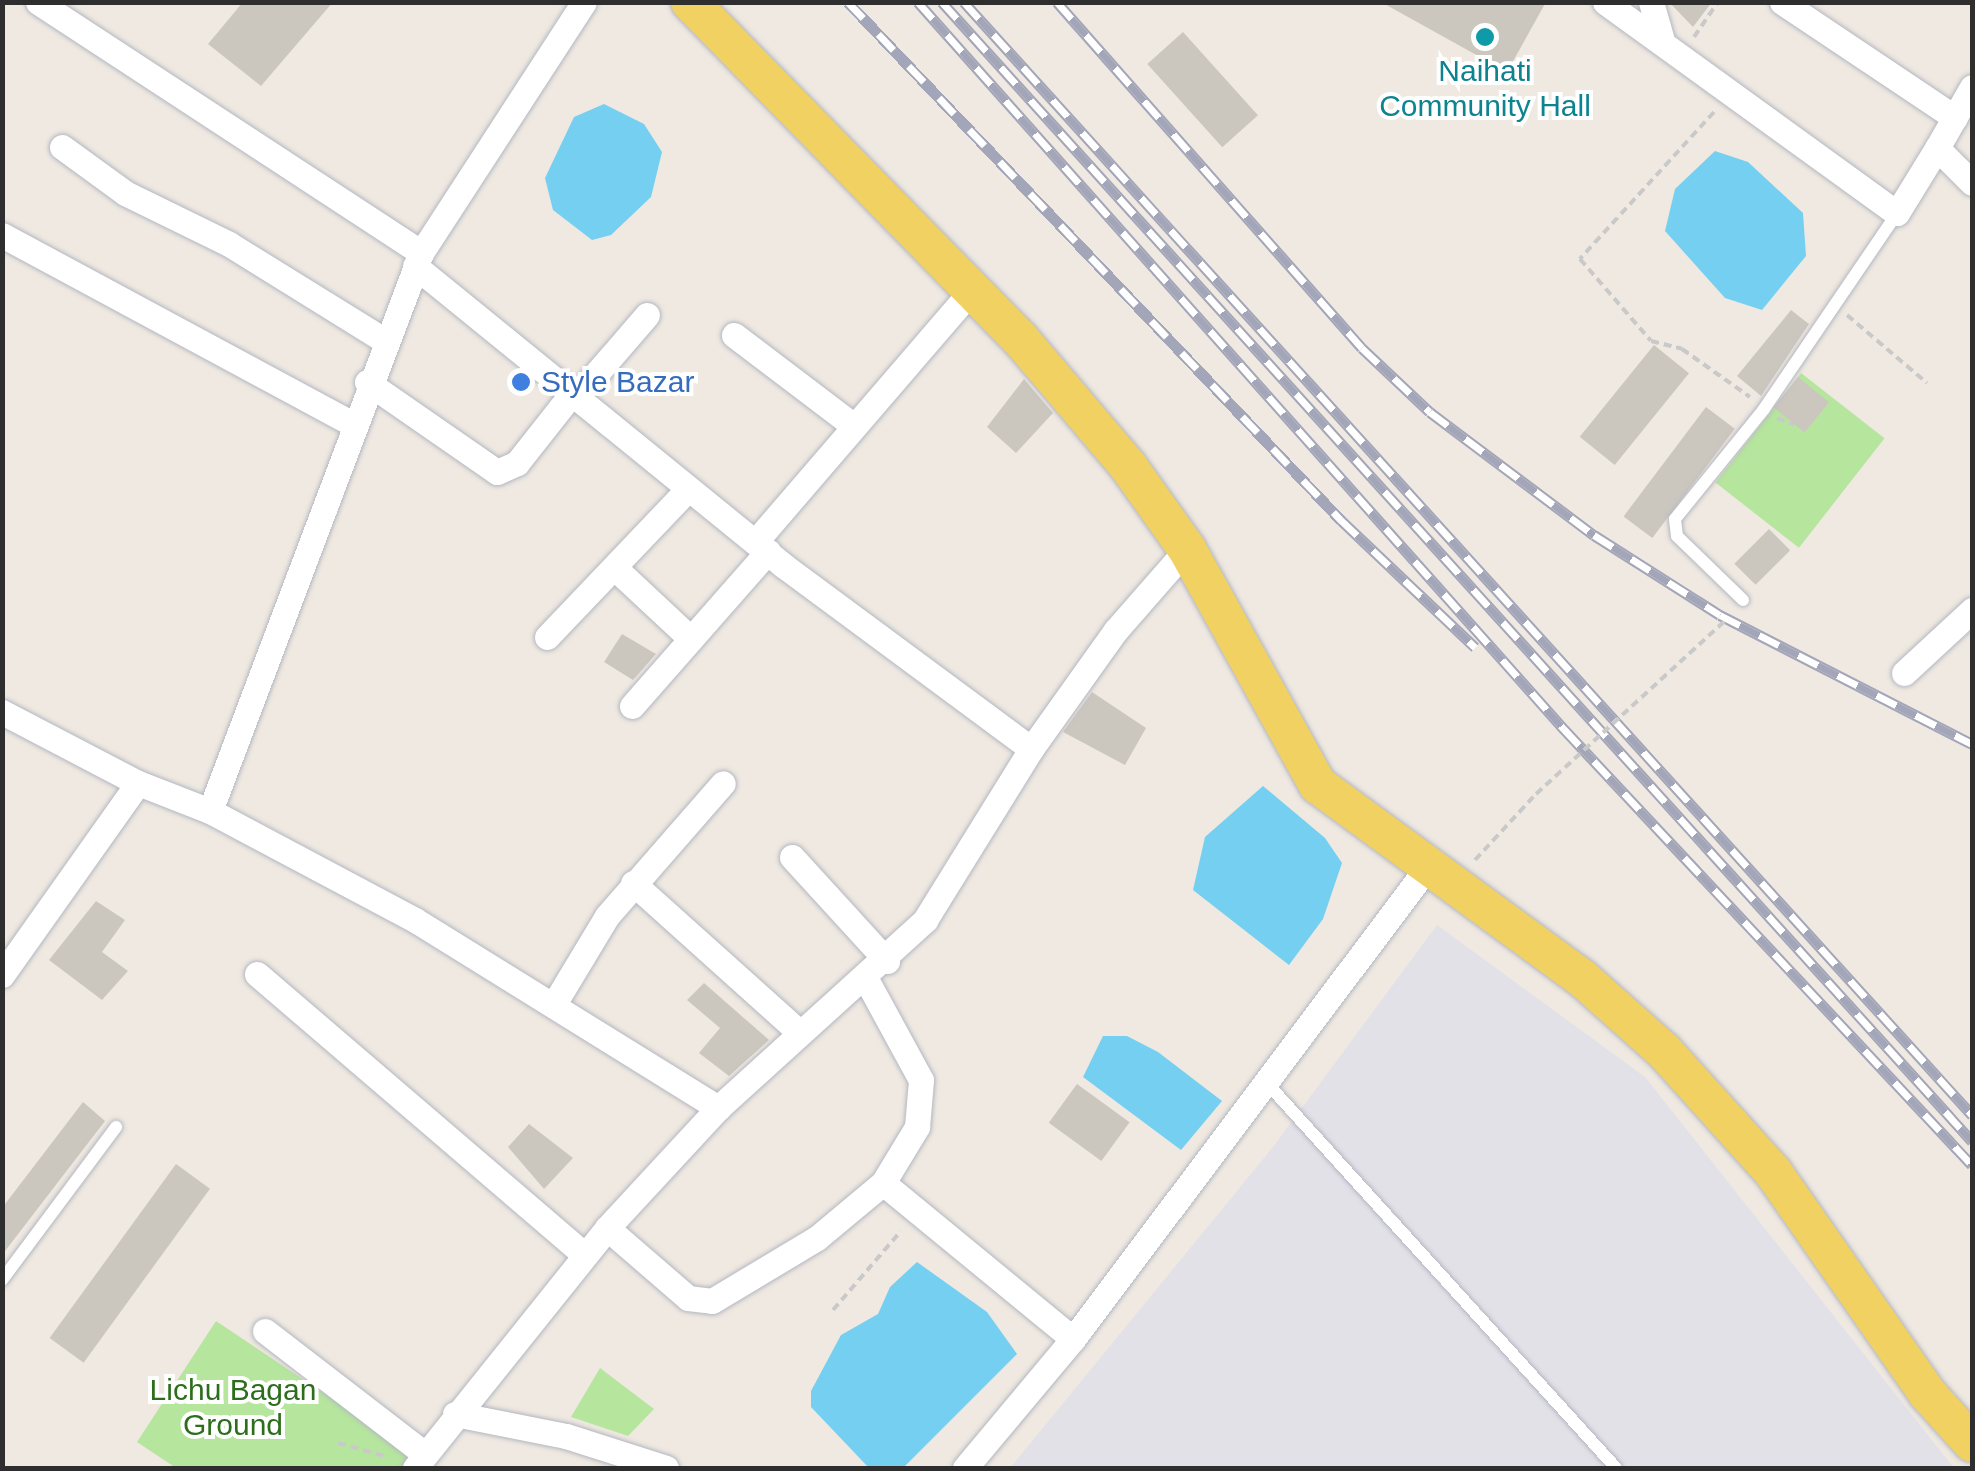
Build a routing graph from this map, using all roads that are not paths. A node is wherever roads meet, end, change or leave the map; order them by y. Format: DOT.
graph roads {
  1 [pos="38,2"];
  2 [pos="584,2"];
  3 [pos="690,2"];
  4 [pos="1604,2"];
  5 [pos="1651,2"];
  6 [pos="1782,2"];
  7 [pos="1673,46"];
  8 [pos="1972,87"];
  9 [pos="1955,118"];
  10 [pos="62,147"];
  11 [pos="1938,148"];
  12 [pos="1972,183"];
  13 [pos="1898,213"];
  14 [pos="2,235"];
  15 [pos="418,260"];
  16 [pos="972,290"];
  17 [pos="647,314"];
  18 [pos="734,335"];
  19 [pos="384,340"];
  20 [pos="367,382"];
  21 [pos="575,394"];
  22 [pos="353,424"];
  23 [pos="854,426"];
  24 [pos="688,488"];
  25 [pos="762,546"];
  26 [pos="1187,549"];
  27 [pos="616,570"];
  28 [pos="1743,600"];
  29 [pos="1972,610"];
  30 [pos="547,638"];
  31 [pos="690,639"];
  32 [pos="1904,673"];
  33 [pos="632,706"];
  34 [pos="2,712"];
  35 [pos="1032,749"];
  36 [pos="138,783"];
  37 [pos="723,783"];
  38 [pos="210,811"];
  39 [pos="792,858"];
  40 [pos="1439,878"];
  41 [pos="633,883"];
  42 [pos="7,958"];
  43 [pos="887,961"];
  44 [pos="257,974"];
  45 [pos="866,979"];
  46 [pos="554,1004"];
  47 [pos="800,1033"];
  48 [pos="1264,1079"];
  49 [pos="718,1108"];
  50 [pos="116,1127"];
  51 [pos="884,1183"];
  52 [pos="607,1228"];
  53 [pos="585,1255"];
  54 [pos="2,1280"];
  55 [pos="265,1331"];
  56 [pos="1073,1339"];
  57 [pos="455,1414"];
  58 [pos="1972,1442"];
  59 [pos="419,1463"];
  60 [pos="666,1468"];
  61 [pos="965,1468"];
  62 [pos="1616,1468"];
  1 -- 15 [label="street"];
  2 -- 15 [label="street"];
  3 -- 16 [label="main road"];
  4 -- 7 [label="street"];
  5 -- 7 [label="street"];
  6 -- 9 [label="street"];
  7 -- 13 [label="street"];
  8 -- 9 [label="street"];
  9 -- 11 [label="street"];
  10 -- 19 [label="street"];
  11 -- 12 [label="street"];
  11 -- 13 [label="street"];
  13 -- 28 [label="lane"];
  14 -- 22 [label="street"];
  15 -- 19 [label="street"];
  15 -- 21 [label="street"];
  16 -- 23 [label="street"];
  16 -- 26 [label="main road"];
  17 -- 21 [label="street"];
  18 -- 23 [label="street"];
  19 -- 20 [label="street"];
  20 -- 21 [label="street"];
  20 -- 22 [label="street"];
  21 -- 24 [label="street"];
  22 -- 38 [label="street"];
  23 -- 25 [label="street"];
  24 -- 25 [label="street"];
  24 -- 27 [label="street"];
  25 -- 31 [label="street"];
  25 -- 35 [label="street"];
  26 -- 35 [label="street"];
  26 -- 40 [label="main road"];
  27 -- 30 [label="street"];
  27 -- 31 [label="street"];
  29 -- 32 [label="street"];
  31 -- 33 [label="street"];
  34 -- 36 [label="street"];
  35 -- 43 [label="street"];
  36 -- 38 [label="street"];
  36 -- 42 [label="street"];
  37 -- 41 [label="street"];
  38 -- 46 [label="street"];
  39 -- 43 [label="street"];
  40 -- 48 [label="street"];
  40 -- 58 [label="main road"];
  41 -- 46 [label="street"];
  41 -- 47 [label="street"];
  43 -- 45 [label="street"];
  44 -- 53 [label="street"];
  45 -- 47 [label="street"];
  45 -- 51 [label="street"];
  46 -- 49 [label="street"];
  47 -- 49 [label="street"];
  48 -- 56 [label="street"];
  48 -- 62 [label="lane"];
  49 -- 52 [label="street"];
  50 -- 54 [label="lane"];
  51 -- 52 [label="street"];
  51 -- 56 [label="street"];
  52 -- 53 [label="street"];
  53 -- 57 [label="street"];
  55 -- 59 [label="street"];
  56 -- 61 [label="street"];
  57 -- 59 [label="street"];
  57 -- 60 [label="street"];
}
